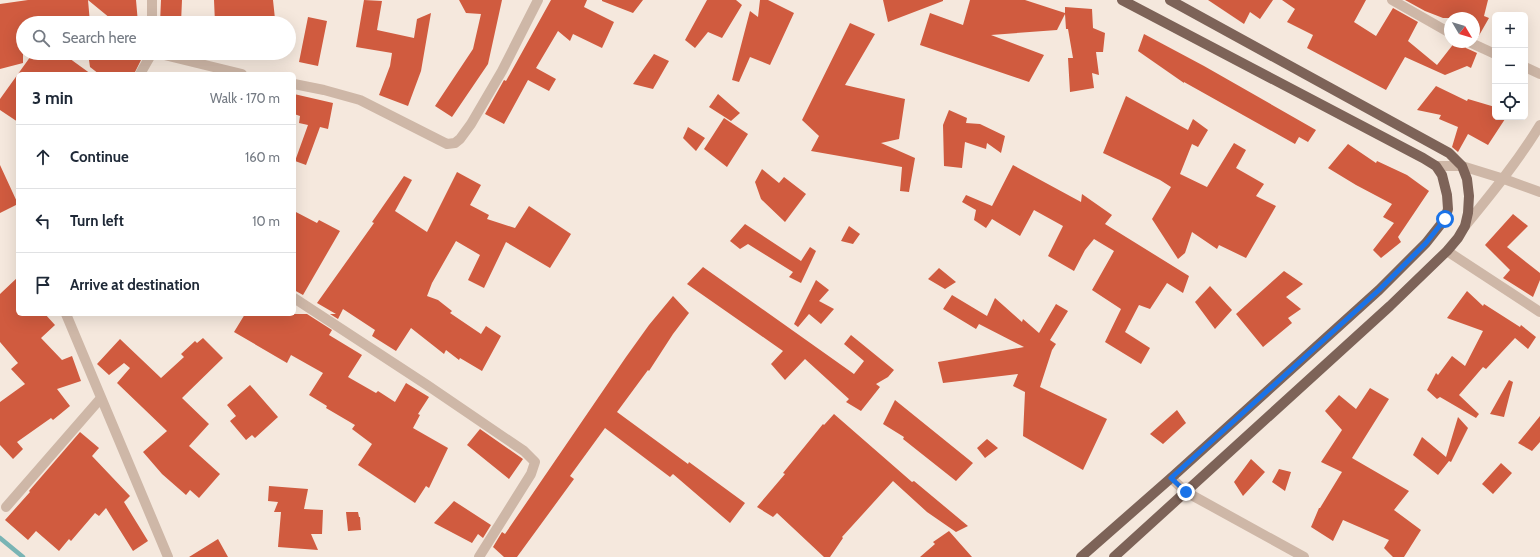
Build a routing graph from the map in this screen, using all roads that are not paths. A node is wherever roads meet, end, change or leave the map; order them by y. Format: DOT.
graph roads {
  1 [pos="152,0"];
  2 [pos="538,0"];
  3 [pos="1122,0"];
  4 [pos="1170,0"];
  5 [pos="1392,0"];
  6 [pos="152,16"];
  7 [pos="1444,30"];
  8 [pos="1480,47"];
  9 [pos="1492,53"];
  10 [pos="148,60"];
  11 [pos="185,60"];
  12 [pos="1528,68"];
  13 [pos="141,72"];
  14 [pos="234,72"];
  15 [pos="1540,74"];
  16 [pos="296,84"];
  17 [pos="1540,125"];
  18 [pos="1436,166"];
  19 [pos="1462,166"];
  20 [pos="1504,179"];
  21 [pos="1540,192"];
  22 [pos="1465,226"];
  23 [pos="1447,251"];
  24 [pos="296,299"];
  25 [pos="1540,312"];
  26 [pos="67,316"];
  27 [pos="102,398"];
  28 [pos="1171,478"];
  29 [pos="1186,492"];
  30 [pos="6,507"];
  31 [pos="168,557"];
  32 [pos="479,557"];
  33 [pos="1081,557"];
  34 [pos="1114,557"];
  35 [pos="1304,557"];
  1 -- 6 [label="street"];
  2 -- 16 [label="street"];
  3 -- 18 [label="main road"];
  4 -- 19 [label="main road"];
  5 -- 7 [label="street"];
  8 -- 9 [label="street"];
  10 -- 13 [label="street"];
  11 -- 14 [label="street"];
  12 -- 15 [label="street"];
  17 -- 20 [label="street"];
  18 -- 19 [label="street"];
  18 -- 28 [label="main road"];
  19 -- 20 [label="street"];
  19 -- 22 [label="main road"];
  20 -- 21 [label="street"];
  20 -- 22 [label="street"];
  22 -- 23 [label="main road"];
  23 -- 25 [label="street"];
  23 -- 29 [label="main road"];
  24 -- 32 [label="street"];
  26 -- 27 [label="street"];
  27 -- 30 [label="street"];
  27 -- 31 [label="street"];
  28 -- 29 [label="street"];
  28 -- 33 [label="main road"];
  29 -- 34 [label="main road"];
  29 -- 35 [label="street"];
}
